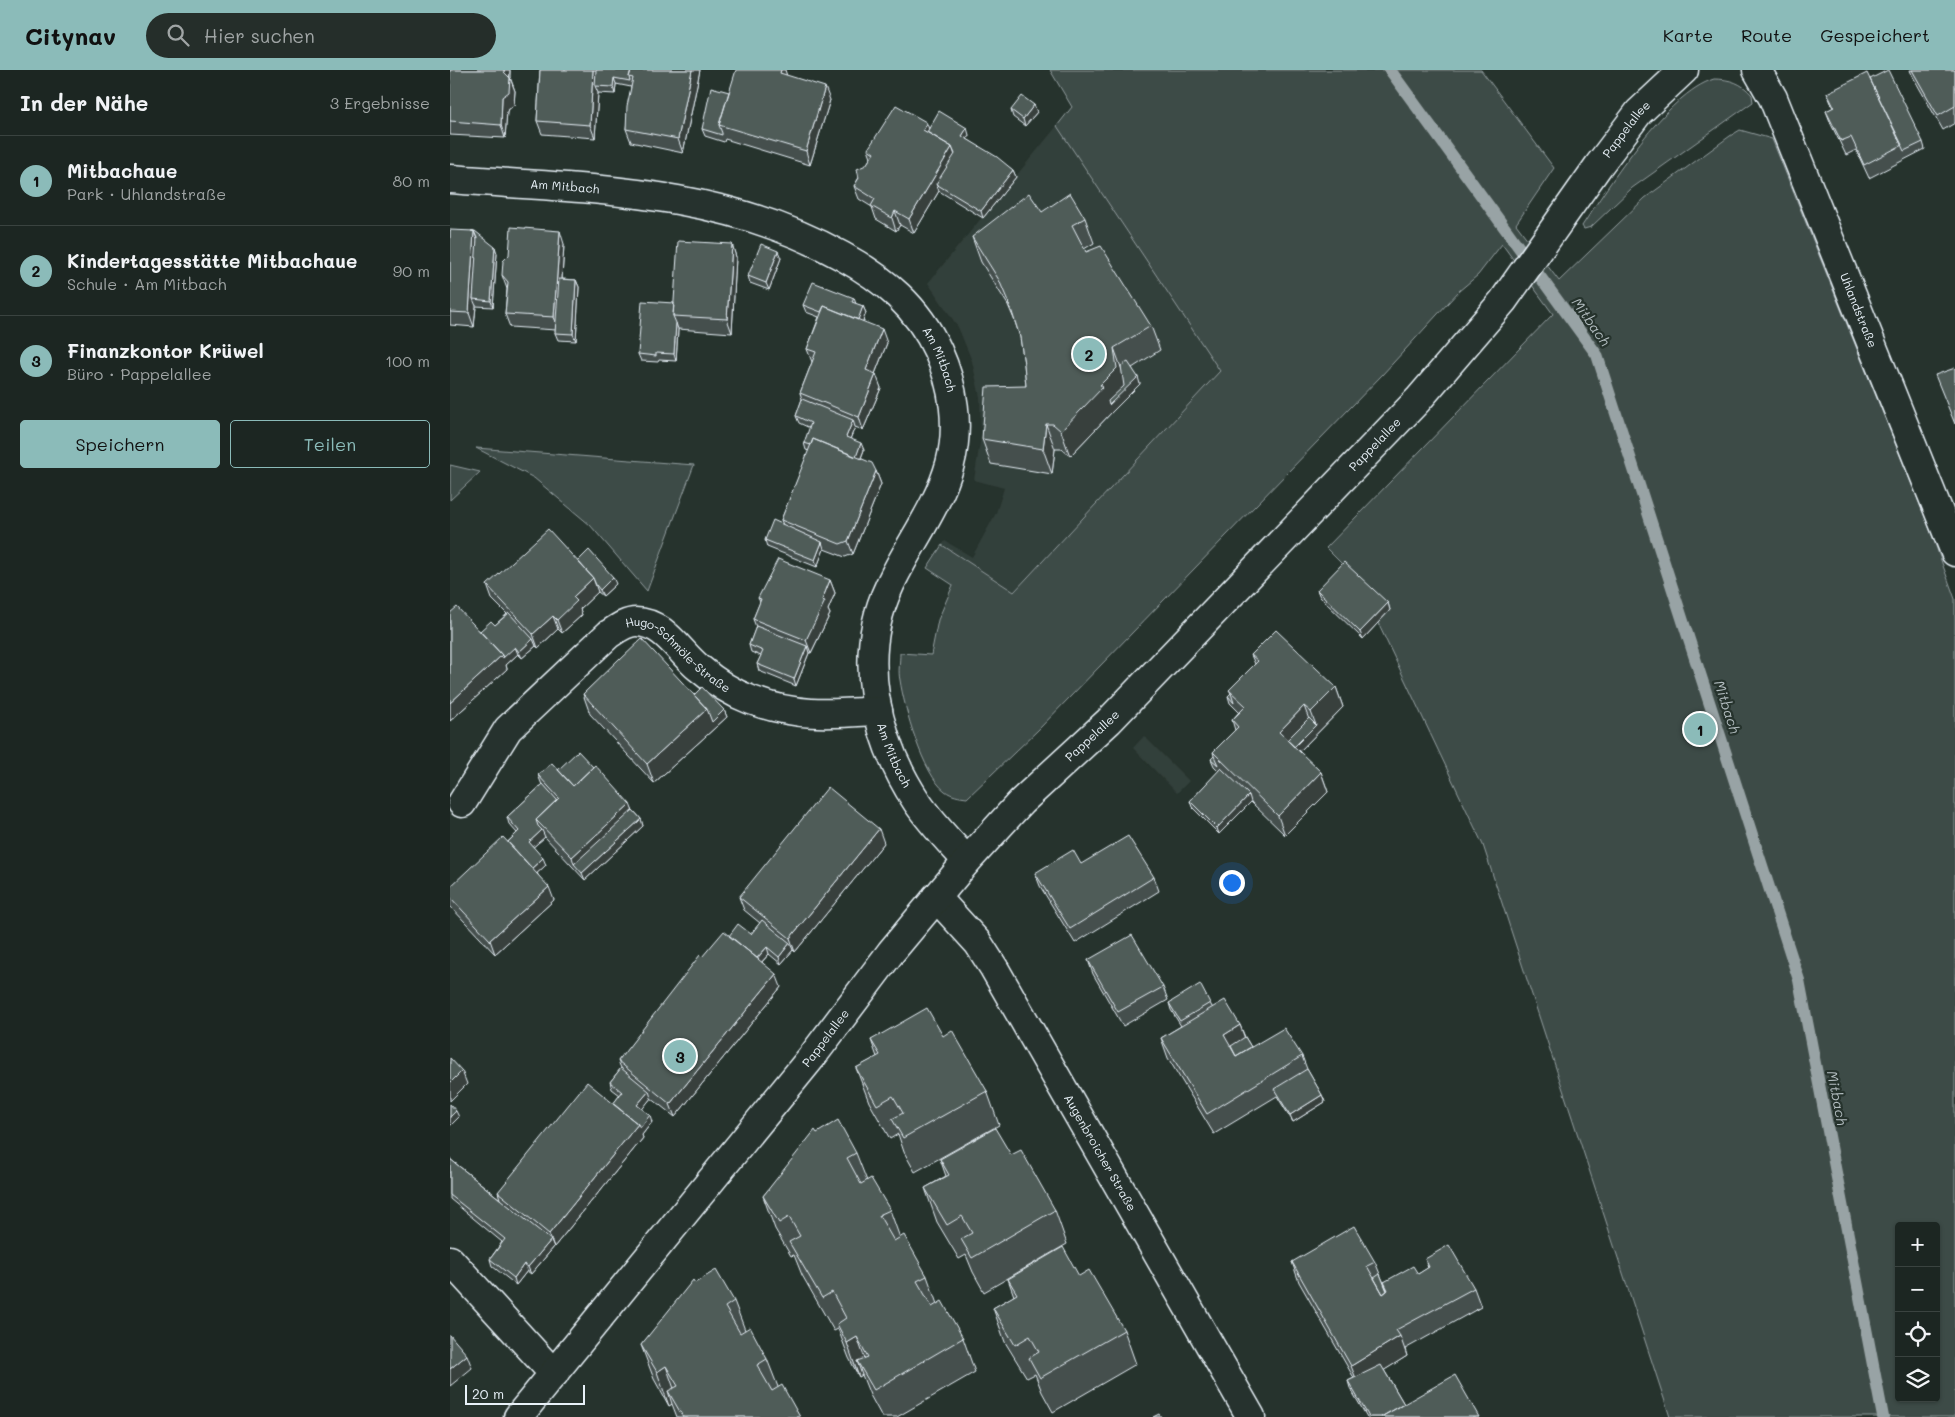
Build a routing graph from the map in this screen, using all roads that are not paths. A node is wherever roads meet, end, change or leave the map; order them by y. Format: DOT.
graph roads {
  1 [pos="1684,70"];
  2 [pos="1757,70"];
  3 [pos="450,179"];
  4 [pos="1953,540"];
  5 [pos="878,711"];
  6 [pos="462,803"];
  7 [pos="967,861"];
  8 [pos="936,897"];
  9 [pos="450,1260"];
  10 [pos="554,1374"];
  11 [pos="518,1417"];
  12 [pos="1251,1417"];
  1 -- 7 [label="street, Pappelallee"];
  2 -- 4 [label="street, Uhlandstraße"];
  3 -- 5 [label="street, Am Mitbach"];
  5 -- 6 [label="street, Hugo-Schmöle-Straße"];
  5 -- 7 [label="street, Am Mitbach"];
  7 -- 8 [label="street, Pappelallee"];
  8 -- 10 [label="street, Pappelallee"];
  8 -- 12 [label="street, Augenbroicher Straße"];
  9 -- 10 [label="street"];
  10 -- 11 [label="street, Pappelallee"];
}
